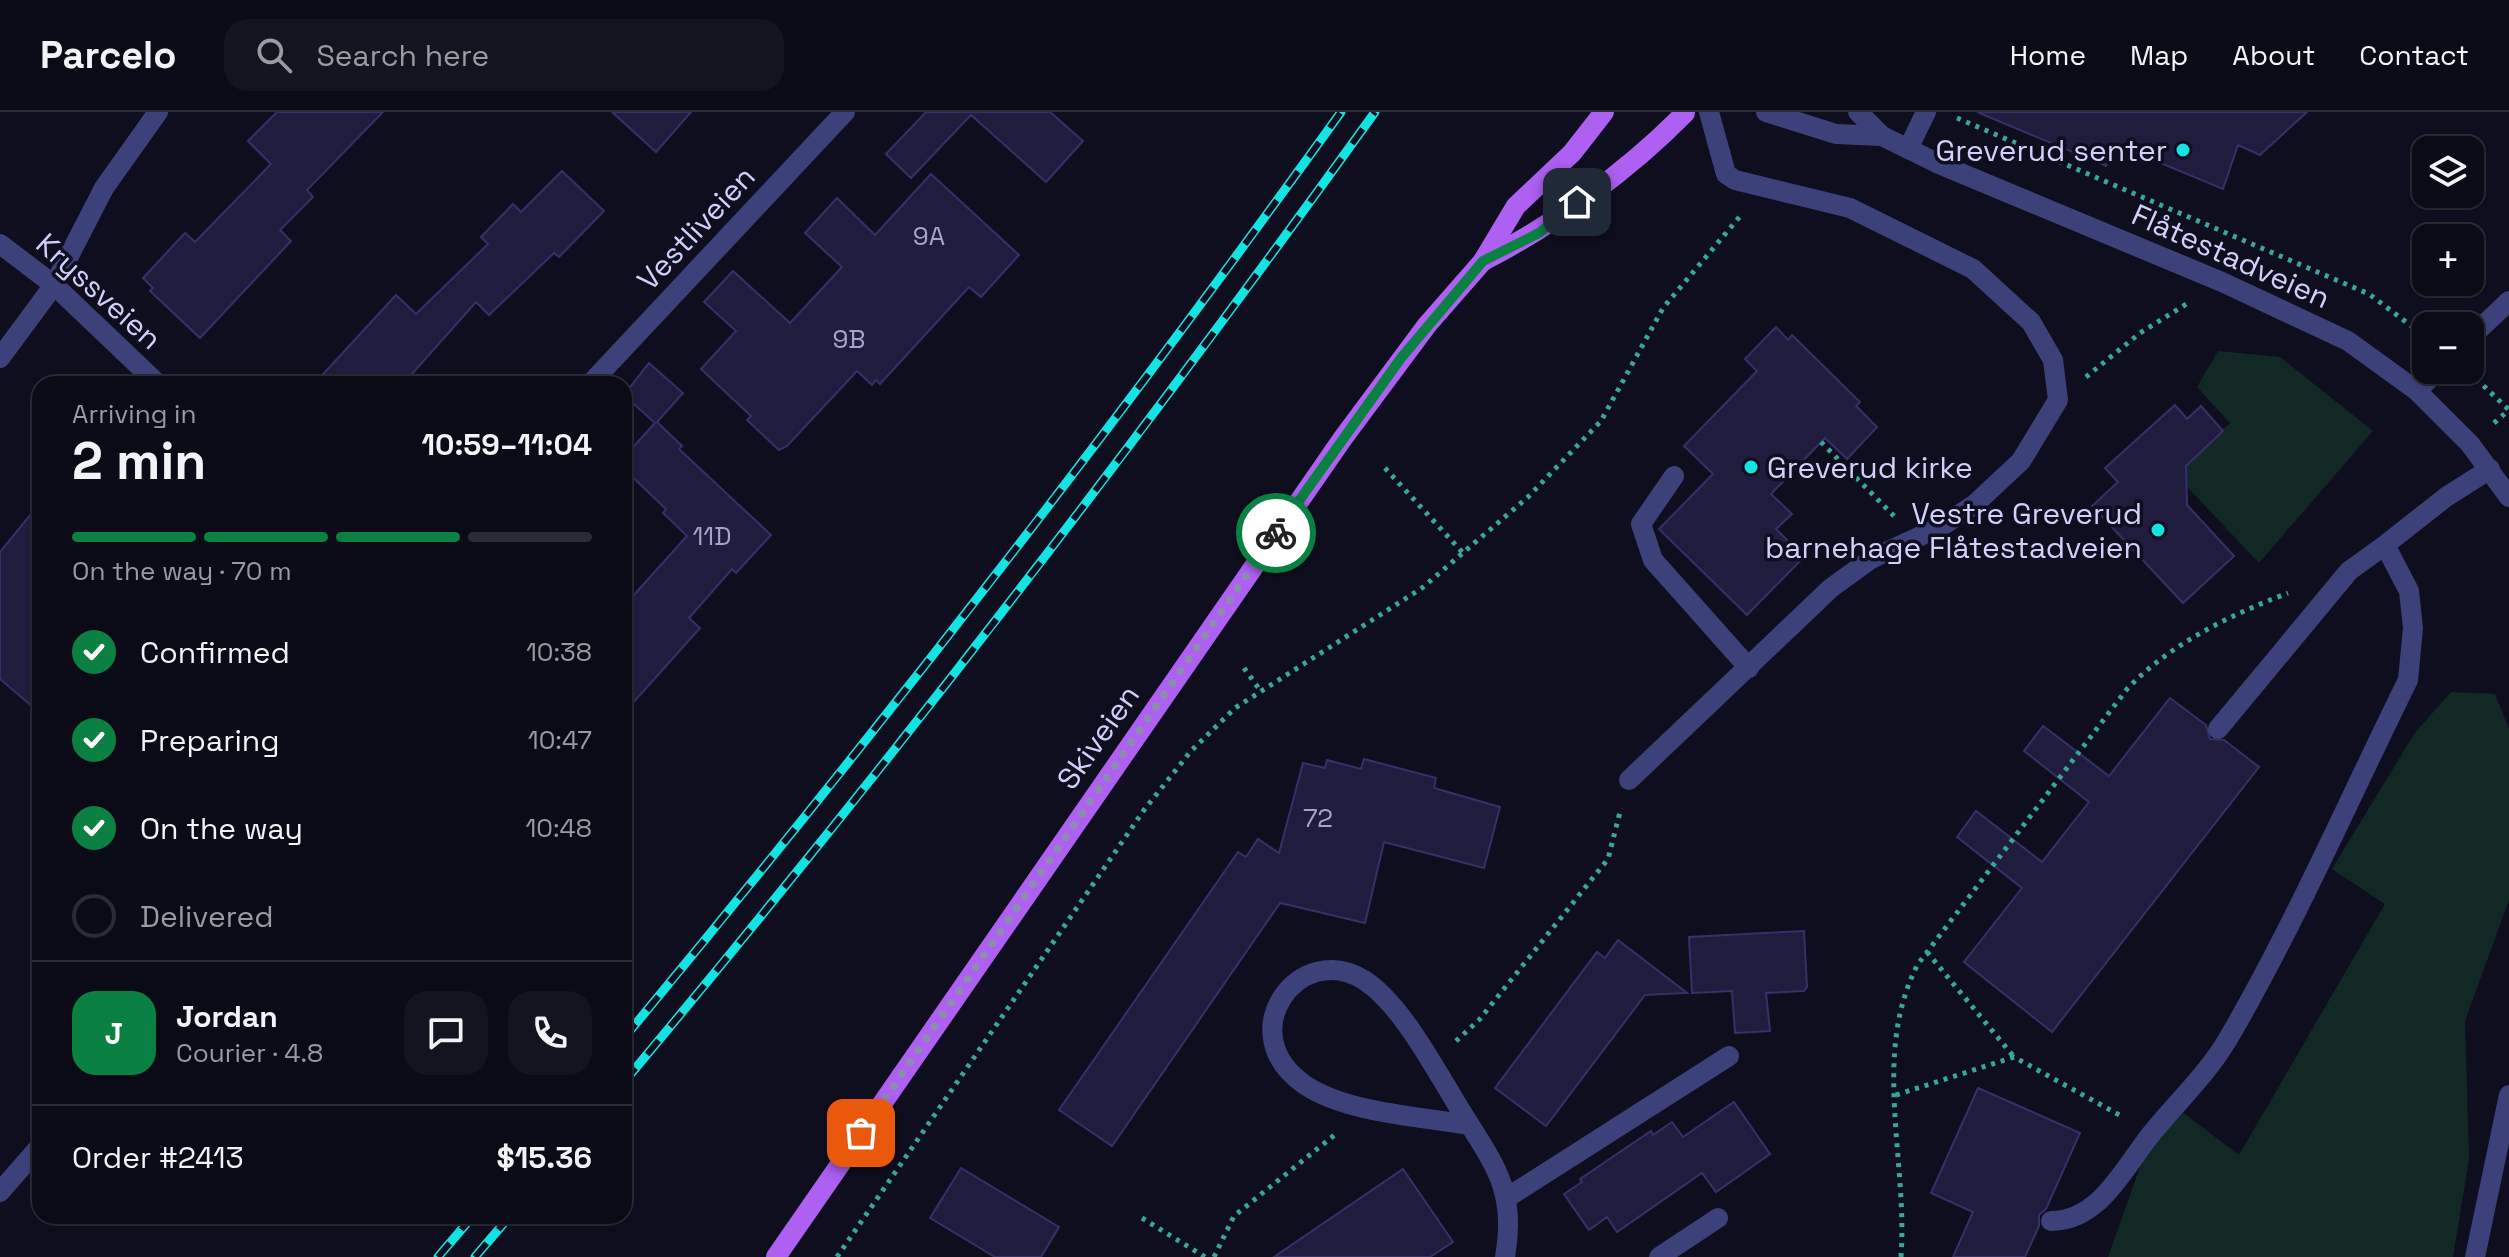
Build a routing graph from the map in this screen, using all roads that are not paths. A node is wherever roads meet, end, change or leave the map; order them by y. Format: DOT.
graph roads {
  1 [pos="158,112"];
  2 [pos="845,112"];
  3 [pos="1604,112"];
  4 [pos="1683,112"];
  5 [pos="1709,112"];
  6 [pos="1766,112"];
  7 [pos="1858,112"];
  8 [pos="1926,112"];
  9 [pos="1882,136"];
  10 [pos="1908,149"];
  11 [pos="0,244"];
  12 [pos="1483,261"];
  13 [pos="54,285"];
  14 [pos="2509,301"];
  15 [pos="2484,325"];
  16 [pos="0,358"];
  17 [pos="150,376"];
  18 [pos="598,376"];
  19 [pos="2424,384"];
  20 [pos="2417,391"];
  21 [pos="2490,469"];
  22 [pos="1674,476"];
  23 [pos="2509,497"];
  24 [pos="2385,545"];
  25 [pos="1749,668"];
  26 [pos="2218,729"];
  27 [pos="1629,780"];
  28 [pos="1729,1056"];
  29 [pos="2509,1095"];
  30 [pos="1469,1125"];
  31 [pos="32,1155"];
  32 [pos="0,1192"];
  33 [pos="1508,1197"];
  34 [pos="1718,1218"];
  35 [pos="2051,1221"];
  36 [pos="776,1257"];
  37 [pos="1505,1257"];
  38 [pos="1659,1257"];
  39 [pos="2475,1257"];
  1 -- 13 [label="street"];
  2 -- 18 [label="street, Vestliveien"];
  3 -- 12 [label="main road, Skiveien"];
  4 -- 12 [label="main road, Skiveien"];
  5 -- 25 [label="street"];
  6 -- 9 [label="street, Flåtestadveien"];
  7 -- 9 [label="street, Flåtestadveien"];
  8 -- 10 [label="street"];
  9 -- 10 [label="street, Flåtestadveien"];
  10 -- 20 [label="street, Flåtestadveien"];
  11 -- 13 [label="street, Kryssveien"];
  12 -- 36 [label="main road, Skiveien"];
  13 -- 16 [label="street"];
  13 -- 17 [label="street, Kryssveien"];
  14 -- 15 [label="street"];
  19 -- 20 [label="street"];
  20 -- 21 [label="street, Flåtestadveien"];
  21 -- 23 [label="street, Flåtestadveien"];
  21 -- 24 [label="street"];
  22 -- 25 [label="street"];
  24 -- 26 [label="street"];
  24 -- 35 [label="street"];
  25 -- 27 [label="street"];
  28 -- 33 [label="street"];
  29 -- 39 [label="street"];
  30 -- 30 [label="street"];
  30 -- 33 [label="street"];
  31 -- 32 [label="street"];
  33 -- 37 [label="street"];
  34 -- 38 [label="street"];
}
